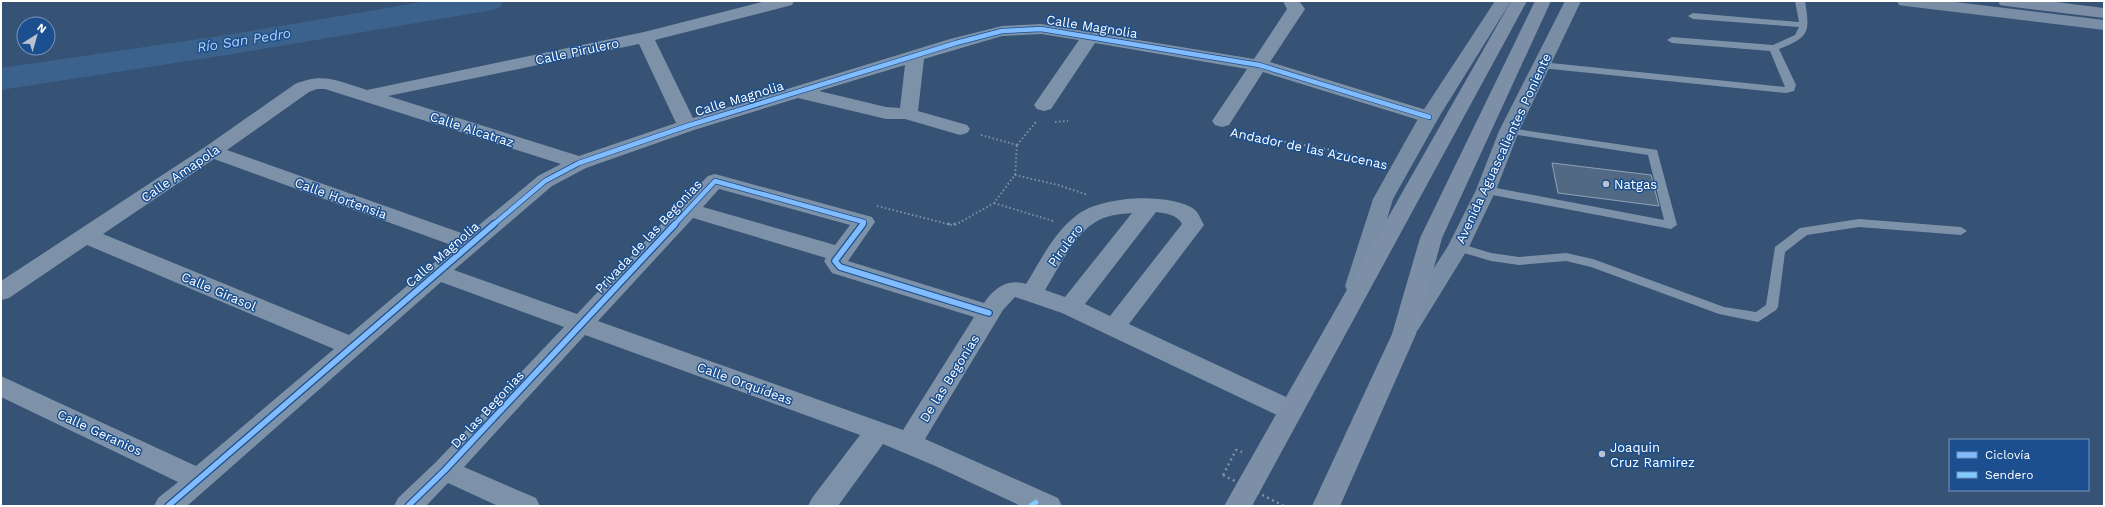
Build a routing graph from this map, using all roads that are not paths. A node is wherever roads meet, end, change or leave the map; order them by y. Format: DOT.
graph roads {
  1 [pos="786,1"];
  2 [pos="1291,1"];
  3 [pos="1543,1"];
  4 [pos="1585,1"];
  5 [pos="1800,1"];
  6 [pos="1905,1"];
  7 [pos="2006,1"];
  8 [pos="1506,2"];
  9 [pos="1567,5"];
  10 [pos="2104,13"];
  11 [pos="1693,16"];
  12 [pos="1804,25"];
  13 [pos="2104,25"];
  14 [pos="1090,36"];
  15 [pos="644,37"];
  16 [pos="1672,40"];
  17 [pos="1774,48"];
  18 [pos="914,56"];
  19 [pos="1259,65"];
  20 [pos="1541,65"];
  21 [pos="796,92"];
  22 [pos="366,96"];
  23 [pos="906,113"];
  24 [pos="1045,116"];
  25 [pos="1429,117"];
  26 [pos="687,126"];
  27 [pos="1227,127"];
  28 [pos="960,129"];
  29 [pos="1509,131"];
  30 [pos="212,151"];
  31 [pos="579,163"];
  32 [pos="1486,190"];
  33 [pos="1150,205"];
  34 [pos="687,209"];
  35 [pos="1961,231"];
  36 [pos="87,236"];
  37 [pos="470,244"];
  38 [pos="1458,247"];
  39 [pos="840,254"];
  40 [pos="438,273"];
  41 [pos="1,292"];
  42 [pos="1031,294"];
  43 [pos="1352,300"];
  44 [pos="1070,308"];
  45 [pos="989,313"];
  46 [pos="580,324"];
  47 [pos="1114,328"];
  48 [pos="1404,334"];
  49 [pos="352,346"];
  50 [pos="1,386"];
  51 [pos="1290,410"];
  52 [pos="878,430"];
  53 [pos="909,443"];
  54 [pos="445,470"];
  55 [pos="198,479"];
  56 [pos="168,506"];
  57 [pos="408,506"];
  58 [pos="526,506"];
  59 [pos="822,506"];
  60 [pos="1048,506"];
  61 [pos="1238,506"];
  62 [pos="1326,506"];
  1 -- 15 [label="street, Calle Pirulero"];
  2 -- 19 [label="street"];
  3 -- 48 [label="main road, Avenida Aguascalientes Poniente"];
  4 -- 9 [label="street"];
  5 -- 12 [label="lane"];
  6 -- 13 [label="street"];
  7 -- 10 [label="main road"];
  8 -- 25 [label="street"];
  8 -- 43 [label="main road"];
  9 -- 20 [label="street, Avenida Aguascalientes Poniente"];
  11 -- 12 [label="lane"];
  12 -- 17 [label="lane"];
  14 -- 18 [label="street, Calle Magnolia"];
  14 -- 19 [label="street, Calle Magnolia"];
  14 -- 24 [label="street"];
  15 -- 22 [label="street, Calle Pirulero"];
  15 -- 26 [label="street"];
  16 -- 17 [label="lane"];
  17 -- 20 [label="lane"];
  18 -- 21 [label="street, Calle Magnolia"];
  18 -- 23 [label="street"];
  19 -- 25 [label="street, Calle Magnolia"];
  19 -- 27 [label="street"];
  20 -- 29 [label="street, Avenida Aguascalientes Poniente"];
  21 -- 23 [label="street"];
  21 -- 26 [label="street, Calle Magnolia"];
  22 -- 30 [label="street, Calle Amapola"];
  22 -- 31 [label="street, Calle Alcatraz"];
  23 -- 28 [label="street"];
  25 -- 43 [label="street"];
  26 -- 31 [label="street, Calle Magnolia"];
  29 -- 32 [label="street, Avenida Aguascalientes Poniente"];
  29 -- 32 [label="lane"];
  30 -- 36 [label="street, Calle Amapola"];
  30 -- 37 [label="street, Calle Hortensia"];
  31 -- 37 [label="street, Calle Magnolia"];
  32 -- 38 [label="street, Avenida Aguascalientes Poniente"];
  33 -- 42 [label="street, Pirulero"];
  33 -- 44 [label="street"];
  33 -- 47 [label="street, Pirulero"];
  34 -- 39 [label="street"];
  34 -- 39 [label="street, Privada de las Begonias"];
  34 -- 46 [label="street, Privada de las Begonias"];
  35 -- 38 [label="lane"];
  36 -- 41 [label="street, Calle Amapola"];
  36 -- 49 [label="street, Calle Girasol"];
  37 -- 40 [label="street, Calle Magnolia"];
  38 -- 48 [label="street, Avenida Aguascalientes Poniente"];
  39 -- 45 [label="street"];
  40 -- 46 [label="street, Calle Orquídeas"];
  40 -- 49 [label="street, Calle Magnolia"];
  42 -- 44 [label="street"];
  42 -- 45 [label="street"];
  43 -- 51 [label="main road"];
  44 -- 47 [label="street"];
  45 -- 53 [label="street, De las Begonias"];
  46 -- 52 [label="street, Calle Orquídeas"];
  46 -- 54 [label="street, De las Begonias"];
  47 -- 51 [label="street"];
  48 -- 62 [label="main road, Avenida Aguascalientes Poniente"];
  49 -- 55 [label="street, Calle Magnolia"];
  50 -- 55 [label="street, Calle Geranios"];
  51 -- 61 [label="main road"];
  52 -- 53 [label="street, Calle Orquídeas"];
  52 -- 59 [label="street"];
  53 -- 60 [label="street, Calle Orquídeas"];
  54 -- 57 [label="street, De las Begonias"];
  54 -- 58 [label="street"];
  55 -- 56 [label="street, Calle Magnolia"];
}
